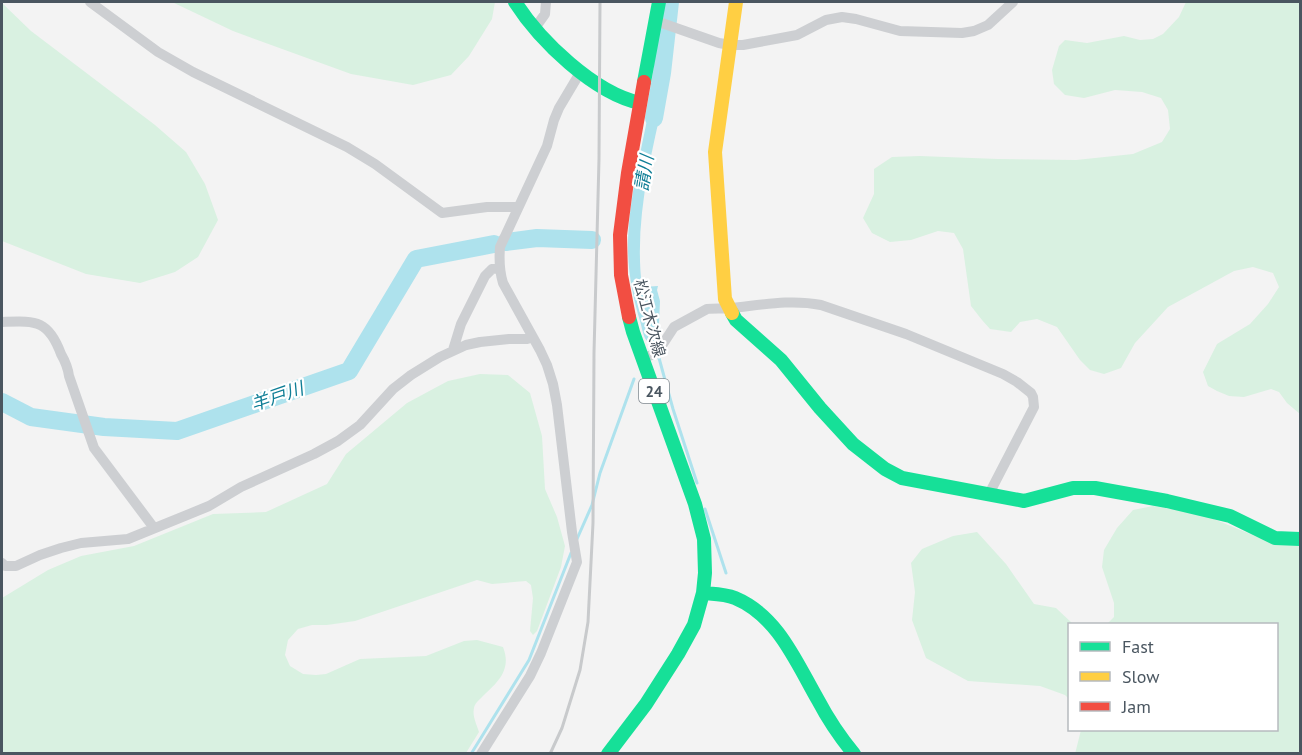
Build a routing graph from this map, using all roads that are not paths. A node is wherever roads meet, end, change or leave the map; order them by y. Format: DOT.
graph roads {
  1 [pos="90,2"];
  2 [pos="515,2"];
  3 [pos="546,2"];
  4 [pos="659,2"];
  5 [pos="736,2"];
  6 [pos="1013,2"];
  7 [pos="659,22"];
  8 [pos="535,28"];
  9 [pos="730,45"];
  10 [pos="581,71"];
  11 [pos="640,103"];
  12 [pos="518,207"];
  13 [pos="500,268"];
  14 [pos="729,308"];
  15 [pos="2,322"];
  16 [pos="533,337"];
  17 [pos="453,350"];
  18 [pos="642,358"];
  19 [pos="989,494"];
  20 [pos="154,528"];
  21 [pos="1300,539"];
  22 [pos="2,563"];
  23 [pos="703,593"];
  24 [pos="481,753"];
  25 [pos="608,753"];
  26 [pos="854,753"];
  1 -- 12 [label="street"];
  2 -- 8 [label="street"];
  3 -- 8 [label="street"];
  4 -- 7 [label="street, 松江木次線 / 24"];
  5 -- 9 [label="street"];
  6 -- 9 [label="street"];
  7 -- 9 [label="street"];
  7 -- 11 [label="street, 松江木次線 / 24"];
  8 -- 10 [label="street"];
  9 -- 14 [label="street"];
  10 -- 11 [label="street"];
  10 -- 12 [label="street"];
  11 -- 18 [label="street, 松江木次線 / 24"];
  12 -- 13 [label="street"];
  13 -- 16 [label="street"];
  13 -- 17 [label="street"];
  14 -- 18 [label="street"];
  14 -- 19 [label="street"];
  14 -- 19 [label="street"];
  15 -- 20 [label="street"];
  16 -- 17 [label="street"];
  16 -- 24 [label="street"];
  17 -- 20 [label="street"];
  18 -- 23 [label="street, 松江木次線 / 24"];
  19 -- 21 [label="street"];
  20 -- 22 [label="street"];
  23 -- 25 [label="street, 松江木次線 / 24"];
  23 -- 26 [label="street"];
}
